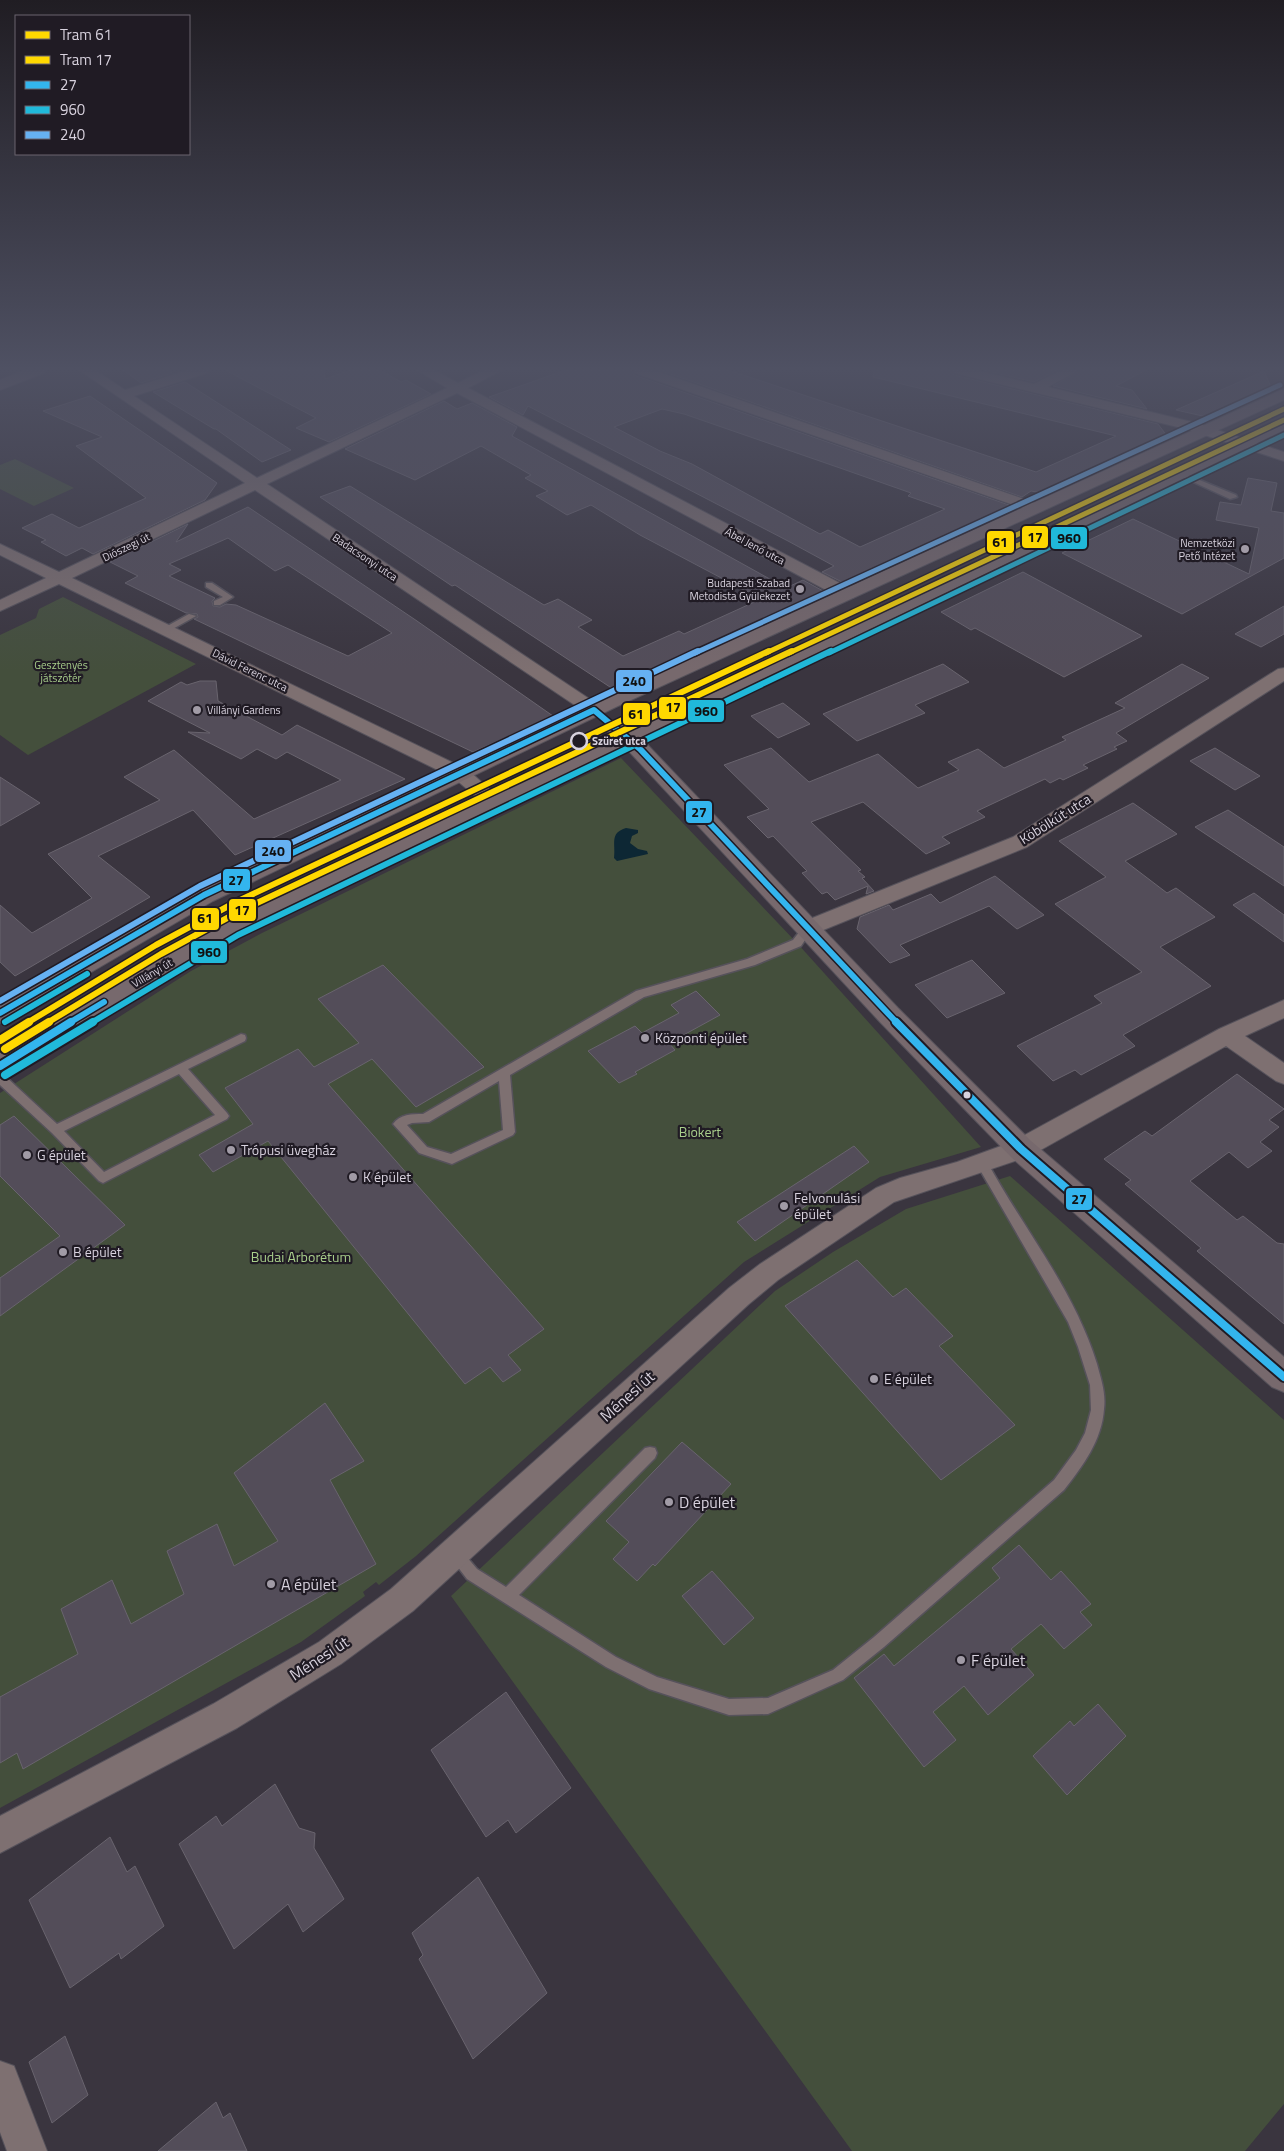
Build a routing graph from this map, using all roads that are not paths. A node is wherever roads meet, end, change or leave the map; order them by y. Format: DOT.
graph roads {
  1 [pos="235,470"];
  2 [pos="284,470"];
  3 [pos="614,470"];
  4 [pos="928,470"];
  5 [pos="1117,470"];
  6 [pos="1188,470"];
  7 [pos="1180,474"];
  8 [pos="255,484"];
  9 [pos="1233,497"];
  10 [pos="1036,508"];
  11 [pos="0,548"];
  12 [pos="60,578"];
  13 [pos="209,585"];
  14 [pos="848,594"];
  15 [pos="217,603"];
  16 [pos="0,606"];
  17 [pos="192,616"];
  18 [pos="166,629"];
  19 [pos="1284,673"];
  20 [pos="594,710"];
  21 [pos="628,738"];
  22 [pos="461,774"];
  23 [pos="494,802"];
  24 [pos="808,928"];
  25 [pos="1284,1008"];
  26 [pos="0,1013"];
  27 [pos="1227,1036"];
  28 [pos="241,1038"];
  29 [pos="0,1066"];
  30 [pos="180,1068"];
  31 [pos="504,1075"];
  32 [pos="1284,1075"];
  33 [pos="0,1078"];
  34 [pos="56,1130"];
  35 [pos="1021,1149"];
  36 [pos="982,1163"];
  37 [pos="1284,1378"];
  38 [pos="650,1453"];
  39 [pos="455,1554"];
  40 [pos="508,1596"];
  41 [pos="0,1835"];
  42 [pos="0,2080"];
  43 [pos="27,2151"];
  1 -- 8 [label="street, Badacsonyi utca"];
  2 -- 8 [label="street, Diószegi út"];
  3 -- 14 [label="street, Ábel Jenő utca"];
  4 -- 10 [label="street"];
  5 -- 10 [label="street"];
  6 -- 7 [label="street, Villányi út"];
  7 -- 9 [label="lane"];
  7 -- 21 [label="street, Villányi út"];
  8 -- 12 [label="street, Diószegi út"];
  8 -- 20 [label="street, Badacsonyi utca"];
  10 -- 14 [label="street"];
  11 -- 12 [label="street, Dávid Ferenc utca"];
  12 -- 16 [label="street, Diószegi út"];
  12 -- 18 [label="street, Dávid Ferenc utca"];
  13 -- 15 [label="lane"];
  14 -- 20 [label="street"];
  17 -- 18 [label="lane"];
  18 -- 22 [label="street, Dávid Ferenc utca"];
  19 -- 24 [label="street, Köbölkút utca"];
  20 -- 21 [label="street"];
  20 -- 22 [label="street"];
  21 -- 23 [label="street, Villányi út"];
  21 -- 24 [label="street"];
  22 -- 23 [label="street, Dávid Ferenc utca"];
  22 -- 26 [label="street"];
  23 -- 29 [label="street, Villányi út"];
  24 -- 31 [label="lane"];
  24 -- 35 [label="street"];
  25 -- 27 [label="street, Ménesi út"];
  27 -- 32 [label="street"];
  27 -- 35 [label="street, Ménesi út"];
  28 -- 30 [label="lane"];
  30 -- 34 [label="lane"];
  30 -- 34 [label="lane"];
  31 -- 31 [label="lane"];
  33 -- 34 [label="lane"];
  35 -- 36 [label="street, Ménesi út"];
  35 -- 37 [label="street"];
  36 -- 39 [label="street, Ménesi út"];
  36 -- 40 [label="lane"];
  38 -- 40 [label="lane"];
  39 -- 40 [label="lane"];
  39 -- 41 [label="street, Ménesi út"];
  42 -- 43 [label="street"];
}
